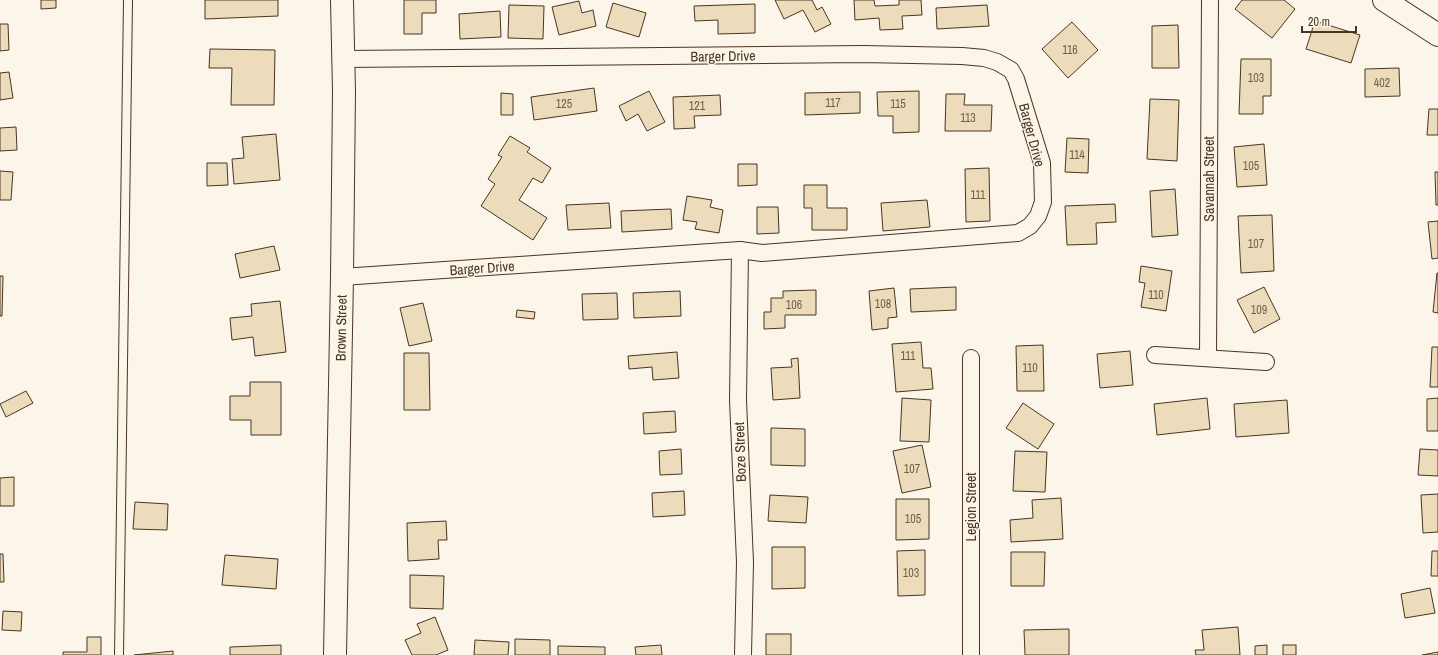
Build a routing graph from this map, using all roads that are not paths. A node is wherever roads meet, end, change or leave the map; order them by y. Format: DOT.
graph roads {
  1 [pos="128,0"];
  2 [pos="342,0"];
  3 [pos="1210,0"];
  4 [pos="1397,3"];
  5 [pos="1438,35"];
  6 [pos="343,59"];
  7 [pos="740,250"];
  8 [pos="342,277"];
  9 [pos="1155,355"];
  10 [pos="970,358"];
  11 [pos="1208,358"];
  12 [pos="1266,362"];
  13 [pos="120,655"];
  14 [pos="335,655"];
  15 [pos="743,655"];
  16 [pos="971,655"];
  1 -- 13 [label="lane"];
  2 -- 6 [label="main road, Brown Street"];
  3 -- 11 [label="street, Savannah Street"];
  4 -- 5 [label="main road"];
  6 -- 7 [label="street, Barger Drive"];
  6 -- 8 [label="main road, Brown Street"];
  7 -- 8 [label="street, Barger Drive"];
  7 -- 15 [label="street, Boze Street"];
  8 -- 14 [label="main road, Brown Street"];
  9 -- 11 [label="street"];
  10 -- 16 [label="street, Legion Street"];
  11 -- 12 [label="street"];
}
